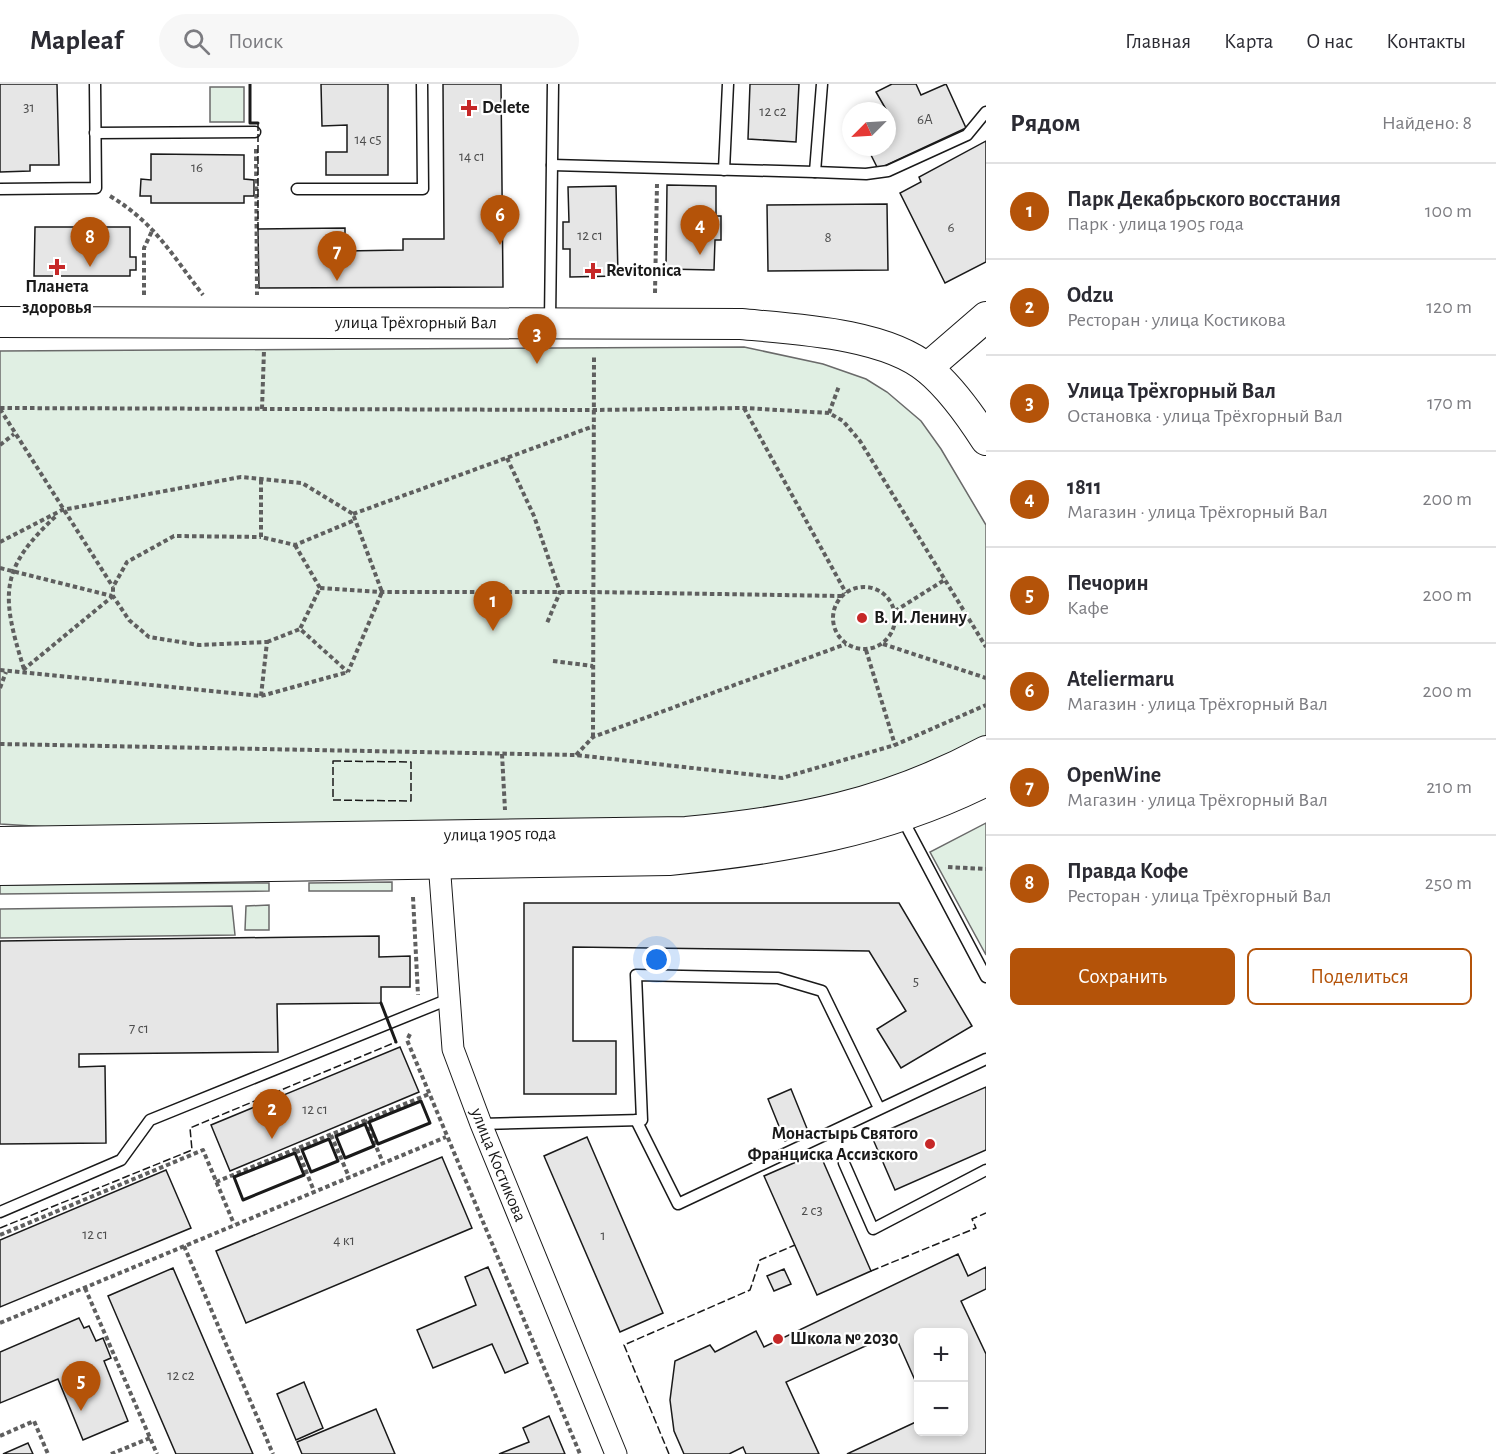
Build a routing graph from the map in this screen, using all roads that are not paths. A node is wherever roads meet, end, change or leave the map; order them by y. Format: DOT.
graph roads {
  1 [pos="95,84"];
  2 [pos="423,84"];
  3 [pos="553,84"];
  4 [pos="728,84"];
  5 [pos="822,84"];
  6 [pos="986,112"];
  7 [pos="255,132"];
  8 [pos="96,133"];
  9 [pos="552,165"];
  10 [pos="724,170"];
  11 [pos="814,172"];
  12 [pos="0,189"];
  13 [pos="297,189"];
  14 [pos="986,317"];
  15 [pos="0,322"];
  16 [pos="550,322"];
  17 [pos="927,368"];
  18 [pos="986,440"];
  19 [pos="986,752"];
  20 [pos="986,781"];
  21 [pos="896,805"];
  22 [pos="0,842"];
  23 [pos="439,862"];
  24 [pos="0,870"];
  25 [pos="986,977"];
  26 [pos="449,999"];
  27 [pos="986,1059"];
  28 [pos="879,1108"];
  29 [pos="636,1120"];
  30 [pos="481,1124"];
  31 [pos="844,1163"];
  32 [pos="986,1170"];
  33 [pos="0,1212"];
  34 [pos="616,1454"];
  1 -- 8 [label="lane"];
  2 -- 13 [label="lane"];
  3 -- 9 [label="lane"];
  4 -- 10 [label="lane"];
  5 -- 11 [label="lane"];
  6 -- 11 [label="lane"];
  7 -- 8 [label="lane"];
  8 -- 12 [label="lane"];
  9 -- 10 [label="lane"];
  9 -- 16 [label="lane"];
  10 -- 11 [label="lane"];
  14 -- 17 [label="main road"];
  15 -- 16 [label="main road, улица Трёхгорный Вал"];
  16 -- 17 [label="main road, улица Трёхгорный Вал"];
  17 -- 18 [label="main road, улица Трёхгорный Вал"];
  19 -- 21 [label="main road, улица 1905 года"];
  20 -- 21 [label="main road, улица 1905 года"];
  21 -- 22 [label="main road, улица 1905 года"];
  21 -- 23 [label="main road, улица 1905 года"];
  21 -- 25 [label="lane"];
  23 -- 24 [label="main road, улица 1905 года"];
  23 -- 26 [label="street, улица Костикова"];
  26 -- 30 [label="street, улица Костикова"];
  26 -- 33 [label="lane"];
  27 -- 28 [label="lane"];
  28 -- 29 [label="lane"];
  28 -- 29 [label="lane"];
  29 -- 30 [label="lane"];
  30 -- 34 [label="street, улица Костикова"];
  31 -- 32 [label="lane"];
}
